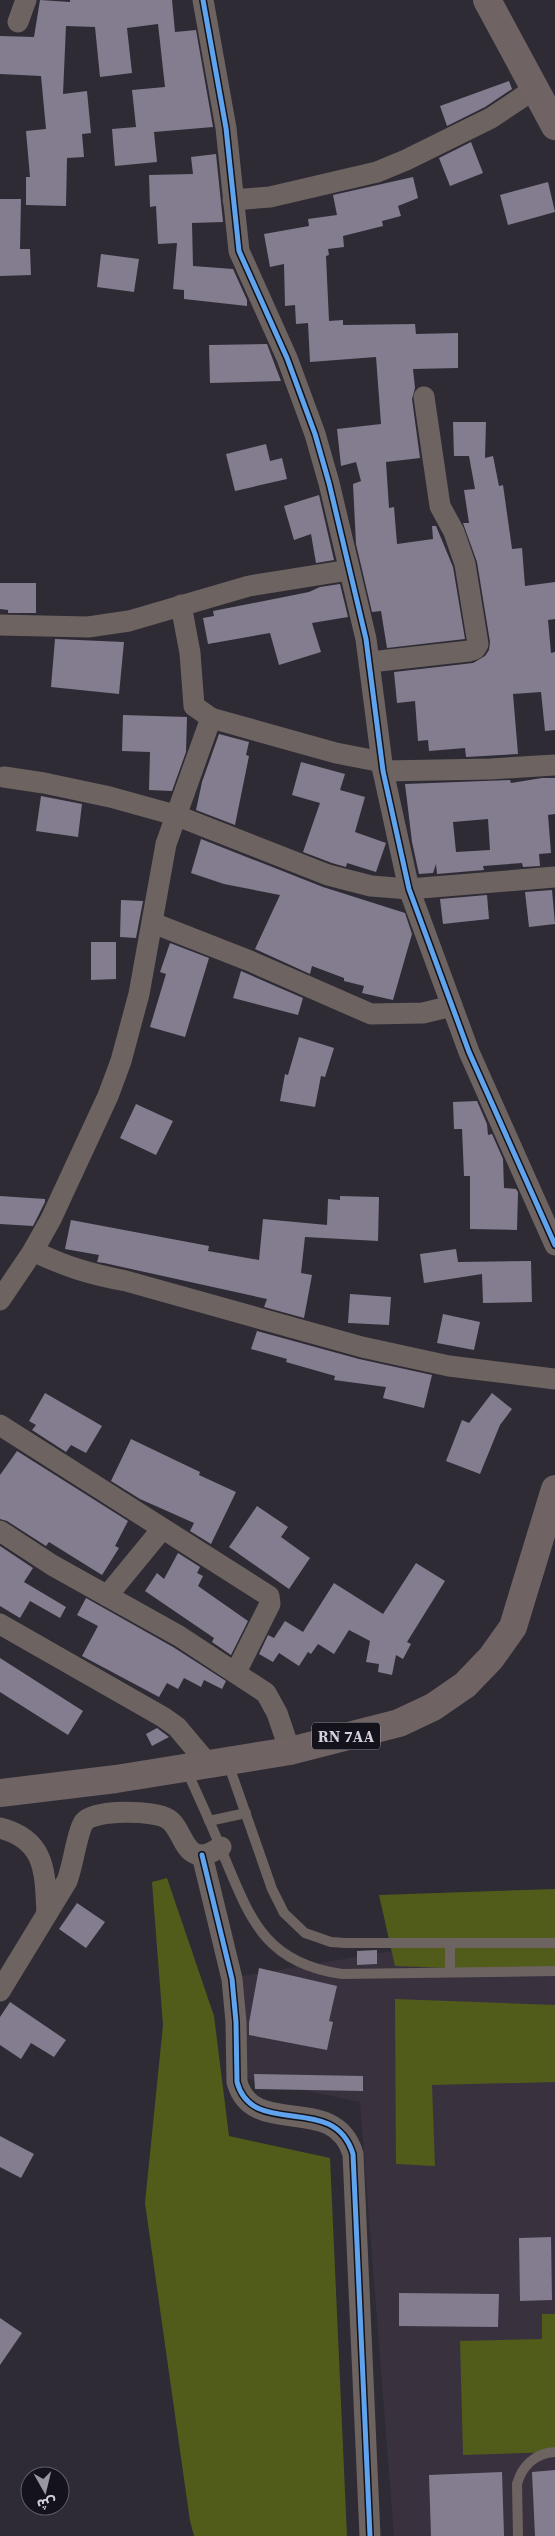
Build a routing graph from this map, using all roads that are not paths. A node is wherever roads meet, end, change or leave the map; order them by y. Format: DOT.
graph roads {
  1 [pos="26,0"];
  2 [pos="203,0"];
  3 [pos="487,0"];
  4 [pos="18,22"];
  5 [pos="536,88"];
  6 [pos="555,126"];
  7 [pos="233,200"];
  8 [pos="424,397"];
  9 [pos="349,570"];
  10 [pos="181,605"];
  11 [pos="0,625"];
  12 [pos="370,662"];
  13 [pos="211,718"];
  14 [pos="555,764"];
  15 [pos="382,767"];
  16 [pos="4,777"];
  17 [pos="175,815"];
  18 [pos="555,878"];
  19 [pos="409,889"];
  20 [pos="152,923"];
  21 [pos="444,983"];
  22 [pos="452,1006"];
  23 [pos="423,1013"];
  24 [pos="459,1028"];
  25 [pos="555,1245"];
  26 [pos="34,1251"];
  27 [pos="0,1300"];
  28 [pos="555,1379"];
  29 [pos="0,1425"];
  30 [pos="555,1488"];
  31 [pos="162,1528"];
  32 [pos="0,1531"];
  33 [pos="106,1596"];
  34 [pos="0,1624"];
  35 [pos="236,1672"];
  36 [pos="290,1751"];
  37 [pos="207,1765"];
  38 [pos="0,1794"];
  39 [pos="246,1813"];
  40 [pos="209,1821"];
  41 [pos="0,1828"];
  42 [pos="211,1851"];
  43 [pos="47,1914"];
  44 [pos="450,1943"];
  45 [pos="555,1943"];
  46 [pos="555,1971"];
  47 [pos="450,1972"];
  48 [pos="0,1991"];
  49 [pos="555,2452"];
  50 [pos="370,2536"];
  51 [pos="518,2536"];
  1 -- 4 [label="street"];
  2 -- 7 [label="street"];
  3 -- 5 [label="main road"];
  5 -- 6 [label="main road"];
  5 -- 7 [label="street"];
  7 -- 9 [label="street"];
  8 -- 12 [label="street"];
  9 -- 10 [label="street"];
  9 -- 12 [label="street"];
  10 -- 11 [label="street"];
  10 -- 13 [label="street"];
  12 -- 15 [label="street"];
  13 -- 15 [label="street"];
  13 -- 17 [label="street"];
  14 -- 15 [label="street"];
  15 -- 19 [label="street"];
  16 -- 17 [label="street"];
  17 -- 19 [label="street"];
  17 -- 20 [label="street"];
  18 -- 19 [label="street"];
  19 -- 21 [label="street"];
  20 -- 23 [label="street"];
  20 -- 26 [label="street"];
  21 -- 22 [label="street"];
  21 -- 23 [label="street"];
  22 -- 23 [label="street"];
  22 -- 24 [label="street"];
  23 -- 24 [label="street"];
  24 -- 25 [label="street"];
  26 -- 27 [label="street"];
  26 -- 28 [label="street"];
  29 -- 31 [label="street"];
  30 -- 36 [label="main road, RN 7AA"];
  31 -- 33 [label="street"];
  31 -- 35 [label="street"];
  32 -- 33 [label="street"];
  33 -- 35 [label="street"];
  34 -- 37 [label="street"];
  35 -- 36 [label="street"];
  36 -- 37 [label="main road, RN 7AA"];
  37 -- 38 [label="main road, RN 7AA"];
  37 -- 39 [label="lane"];
  37 -- 40 [label="lane"];
  39 -- 40 [label="lane"];
  39 -- 44 [label="lane"];
  40 -- 42 [label="lane"];
  41 -- 43 [label="street"];
  42 -- 43 [label="street"];
  42 -- 47 [label="lane"];
  42 -- 50 [label="street"];
  43 -- 48 [label="street"];
  44 -- 45 [label="lane"];
  44 -- 47 [label="lane"];
  46 -- 47 [label="lane"];
  49 -- 51 [label="lane"];
}
